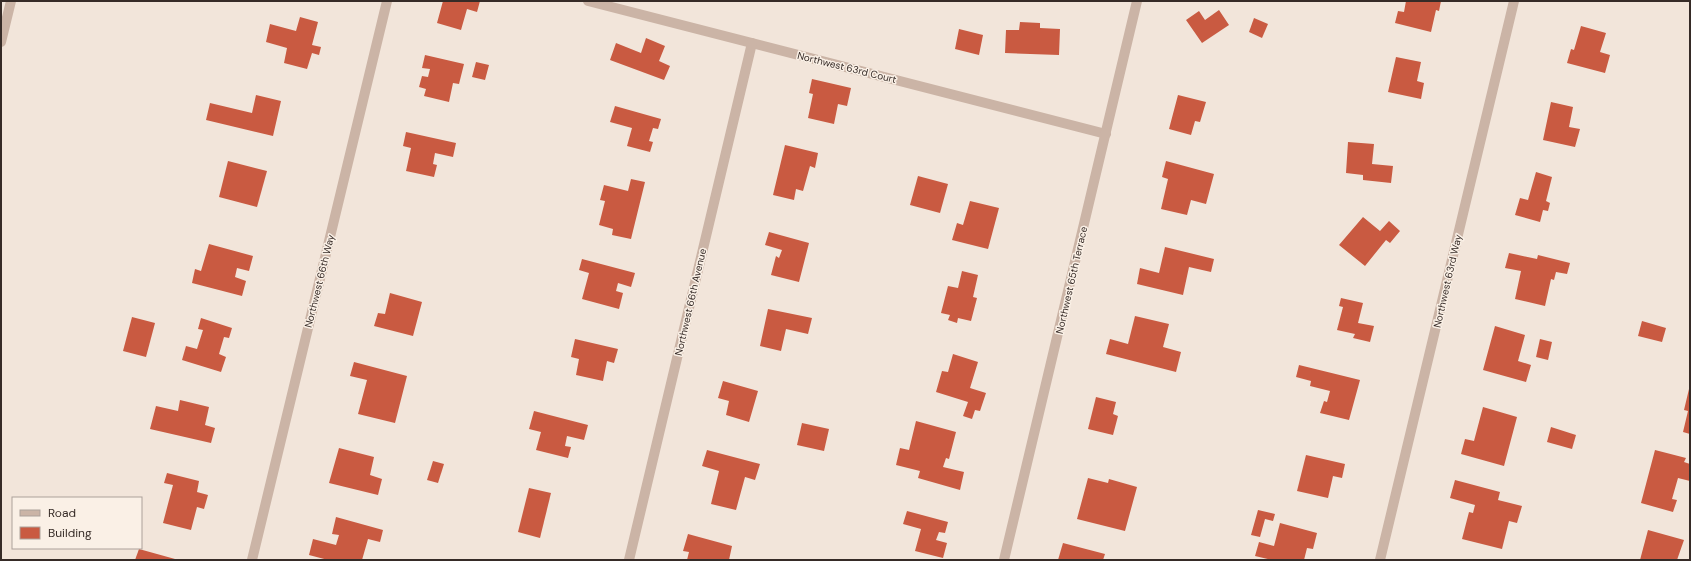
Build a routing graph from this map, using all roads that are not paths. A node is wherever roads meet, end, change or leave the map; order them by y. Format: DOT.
graph roads {
  1 [pos="11,1"];
  2 [pos="386,1"];
  3 [pos="588,1"];
  4 [pos="1137,1"];
  5 [pos="1514,1"];
  6 [pos="1,42"];
  7 [pos="752,43"];
  8 [pos="1106,134"];
  9 [pos="252,560"];
  10 [pos="629,560"];
  11 [pos="1004,560"];
  12 [pos="1380,560"];
  1 -- 6 [label="street"];
  2 -- 9 [label="street, Northwest 66th Way"];
  3 -- 7 [label="street, Northwest 63rd Court"];
  4 -- 8 [label="street, Northwest 65th Terrace"];
  5 -- 12 [label="street, Northwest 63rd Way"];
  7 -- 8 [label="street, Northwest 63rd Court"];
  7 -- 10 [label="street, Northwest 66th Avenue"];
  8 -- 11 [label="street, Northwest 65th Terrace"];
}
